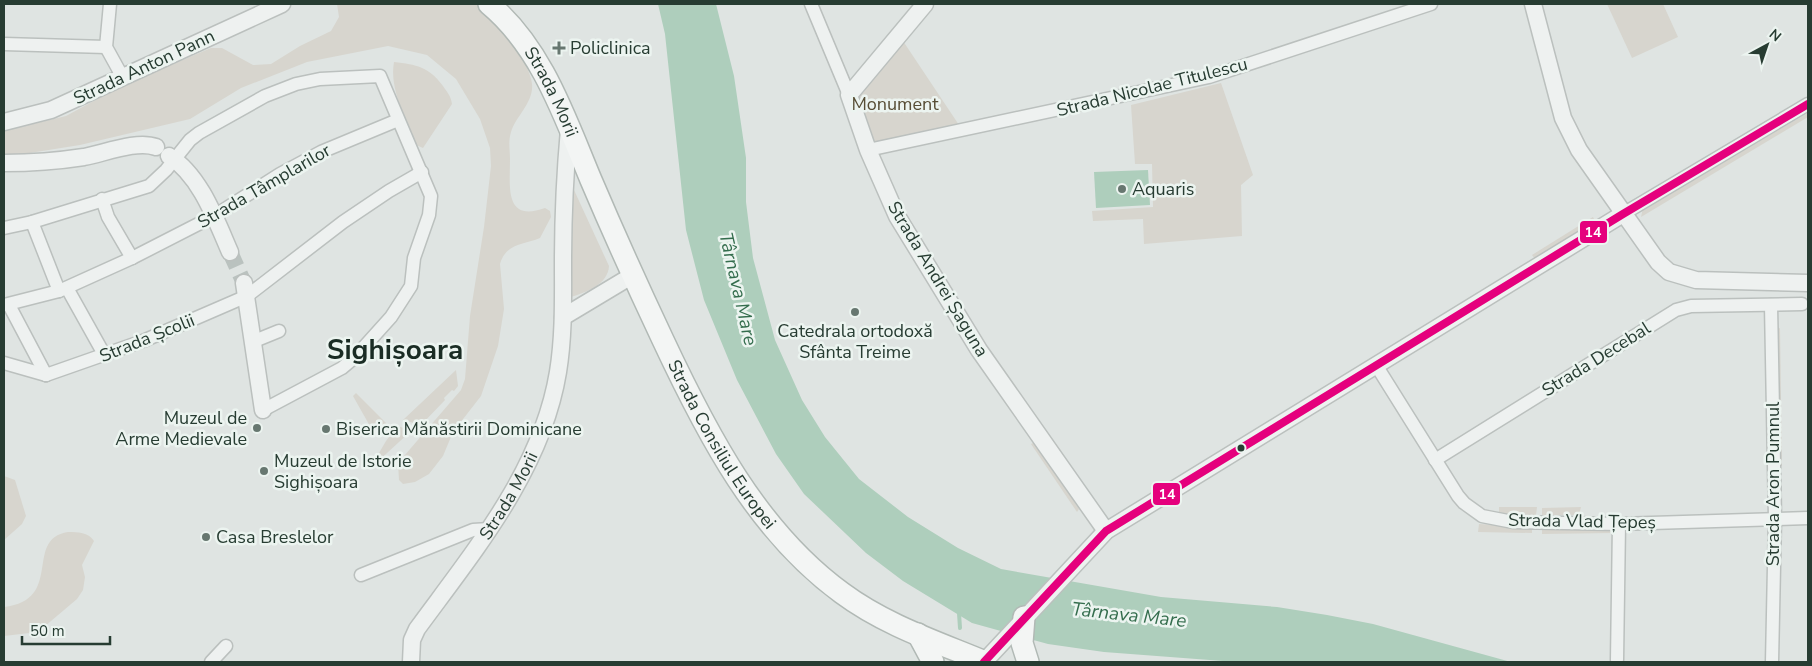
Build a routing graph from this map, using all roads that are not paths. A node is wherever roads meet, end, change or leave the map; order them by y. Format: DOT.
graph roads {
  1 [pos="110,4"];
  2 [pos="282,4"];
  3 [pos="488,4"];
  4 [pos="811,4"];
  5 [pos="926,4"];
  6 [pos="1431,4"];
  7 [pos="1533,4"];
  8 [pos="4,44"];
  9 [pos="106,46"];
  10 [pos="122,76"];
  11 [pos="849,95"];
  12 [pos="1808,104"];
  13 [pos="398,120"];
  14 [pos="4,122"];
  15 [pos="569,129"];
  16 [pos="868,150"];
  17 [pos="167,154"];
  18 [pos="4,163"];
  19 [pos="422,172"];
  20 [pos="102,199"];
  21 [pos="1623,214"];
  22 [pos="214,216"];
  23 [pos="32,222"];
  24 [pos="4,228"];
  25 [pos="230,252"];
  26 [pos="132,258"];
  27 [pos="633,275"];
  28 [pos="1808,283"];
  29 [pos="63,289"];
  30 [pos="245,289"];
  31 [pos="1802,304"];
  32 [pos="7,305"];
  33 [pos="1771,305"];
  34 [pos="563,317"];
  35 [pos="279,331"];
  36 [pos="252,342"];
  37 [pos="104,356"];
  38 [pos="4,364"];
  39 [pos="1376,365"];
  40 [pos="46,375"];
  41 [pos="263,410"];
  42 [pos="1435,460"];
  43 [pos="1775,518"];
  44 [pos="1808,518"];
  45 [pos="1619,524"];
  46 [pos="489,529"];
  47 [pos="1106,531"];
  48 [pos="361,575"];
  49 [pos="1024,617"];
  50 [pos="918,634"];
  51 [pos="226,646"];
  52 [pos="1026,657"];
  53 [pos="410,659"];
  54 [pos="1617,660"];
  55 [pos="211,662"];
  56 [pos="933,662"];
  57 [pos="985,662"];
  58 [pos="1772,662"];
  1 -- 9 [label="street"];
  2 -- 10 [label="street, Strada Anton Pann"];
  3 -- 15 [label="highway, Strada Morii"];
  4 -- 11 [label="street, Strada Andrei Șaguna"];
  5 -- 11 [label="street"];
  6 -- 16 [label="street, Strada Nicolae Titulescu"];
  7 -- 21 [label="street"];
  8 -- 9 [label="street"];
  9 -- 10 [label="street"];
  10 -- 14 [label="street, Strada Anton Pann"];
  11 -- 16 [label="street, Strada Andrei Șaguna"];
  12 -- 21 [label="street"];
  13 -- 17 [label="street"];
  13 -- 19 [label="street"];
  13 -- 22 [label="street, Strada Tâmplarilor"];
  15 -- 27 [label="highway, Strada Consiliul Europei"];
  15 -- 34 [label="street, Strada Morii"];
  16 -- 47 [label="street, Strada Andrei Șaguna"];
  17 -- 18 [label="street"];
  17 -- 20 [label="street"];
  17 -- 22 [label="street"];
  19 -- 30 [label="street, Strada Școlii"];
  19 -- 41 [label="street"];
  20 -- 23 [label="street"];
  20 -- 26 [label="street"];
  21 -- 28 [label="street"];
  21 -- 39 [label="street"];
  22 -- 25 [label="street"];
  22 -- 26 [label="street, Strada Tâmplarilor"];
  23 -- 24 [label="street"];
  23 -- 29 [label="street"];
  26 -- 29 [label="street, Strada Tâmplarilor"];
  27 -- 34 [label="street"];
  27 -- 50 [label="highway, Strada Consiliul Europei"];
  29 -- 32 [label="street, Strada Tâmplarilor"];
  29 -- 37 [label="street"];
  30 -- 36 [label="street"];
  30 -- 37 [label="street, Strada Școlii"];
  31 -- 33 [label="street, Strada Decebal"];
  32 -- 40 [label="street"];
  33 -- 42 [label="street, Strada Decebal"];
  33 -- 43 [label="street, Strada Aron Pumnul"];
  34 -- 46 [label="street, Strada Morii"];
  35 -- 36 [label="street"];
  36 -- 41 [label="street"];
  37 -- 40 [label="street, Strada Școlii"];
  38 -- 40 [label="street"];
  39 -- 42 [label="street, Strada Vlad Țepeș"];
  39 -- 47 [label="street"];
  42 -- 45 [label="street, Strada Vlad Țepeș"];
  43 -- 44 [label="street, Strada Vlad Țepeș"];
  43 -- 45 [label="street, Strada Vlad Țepeș"];
  43 -- 58 [label="street, Strada Aron Pumnul"];
  45 -- 54 [label="street"];
  46 -- 48 [label="street"];
  46 -- 53 [label="street, Strada Morii"];
  47 -- 49 [label="street"];
  49 -- 52 [label="highway"];
  49 -- 57 [label="street"];
  50 -- 56 [label="highway"];
  50 -- 57 [label="highway, Strada Consiliul Europei"];
  51 -- 55 [label="street"];
}
